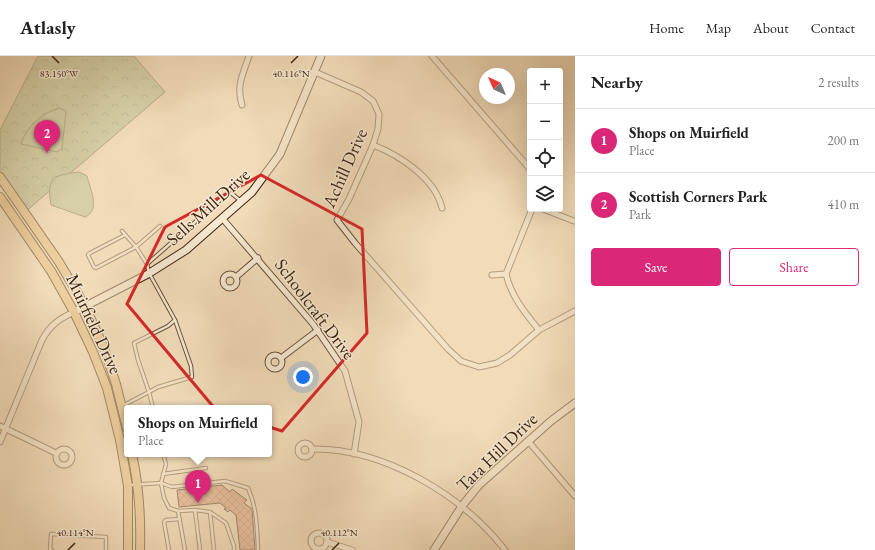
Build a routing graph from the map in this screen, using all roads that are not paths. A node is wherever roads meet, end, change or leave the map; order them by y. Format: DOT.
graph roads {
  1 [pos="249,56"];
  2 [pos="321,56"];
  3 [pos="432,56"];
  4 [pos="315,72"];
  5 [pos="242,105"];
  6 [pos="372,145"];
  7 [pos="527,166"];
  8 [pos="0,177"];
  9 [pos="0,197"];
  10 [pos="242,201"];
  11 [pos="442,208"];
  12 [pos="531,212"];
  13 [pos="551,212"];
  14 [pos="222,218"];
  15 [pos="574,221"];
  16 [pos="160,226"];
  17 [pos="122,231"];
  18 [pos="125,235"];
  19 [pos="136,247"];
  20 [pos="258,258"];
  21 [pos="147,264"];
  22 [pos="149,274"];
  23 [pos="506,274"];
  24 [pos="492,275"];
  25 [pos="236,277"];
  26 [pos="85,306"];
  27 [pos="575,311"];
  28 [pos="74,312"];
  29 [pos="175,320"];
  30 [pos="318,330"];
  31 [pos="539,330"];
  32 [pos="281,358"];
  33 [pos="149,392"];
  34 [pos="575,403"];
  35 [pos="152,405"];
  36 [pos="122,406"];
  37 [pos="124,415"];
  38 [pos="0,426"];
  39 [pos="6,429"];
  40 [pos="528,441"];
  41 [pos="0,442"];
  42 [pos="312,449"];
  43 [pos="56,453"];
  44 [pos="354,454"];
  45 [pos="133,457"];
  46 [pos="164,457"];
  47 [pos="206,468"];
  48 [pos="164,474"];
  49 [pos="161,483"];
  50 [pos="138,484"];
  51 [pos="128,485"];
  52 [pos="575,496"];
  53 [pos="462,506"];
  54 [pos="194,510"];
  55 [pos="178,511"];
  56 [pos="210,512"];
  57 [pos="180,519"];
  58 [pos="327,542"];
  59 [pos="52,550"];
  60 [pos="106,550"];
  61 [pos="128,550"];
  62 [pos="140,550"];
  63 [pos="168,550"];
  64 [pos="185,550"];
  65 [pos="200,550"];
  66 [pos="214,550"];
  67 [pos="234,550"];
  68 [pos="258,550"];
  69 [pos="352,550"];
  70 [pos="434,550"];
  71 [pos="505,550"];
  1 -- 5 [label="street"];
  2 -- 4 [label="street, Sells Mill Drive"];
  3 -- 7 [label="street"];
  4 -- 6 [label="street, Achill Drive"];
  4 -- 10 [label="street, Sells Mill Drive"];
  6 -- 11 [label="street"];
  6 -- 31 [label="street, Achill Drive"];
  8 -- 26 [label="main road, Muirfield Drive"];
  9 -- 28 [label="main road, Muirfield Drive"];
  10 -- 14 [label="street, Sells Mill Drive"];
  10 -- 21 [label="lane"];
  12 -- 23 [label="street"];
  13 -- 15 [label="street"];
  14 -- 20 [label="street, Schoolcraft Drive"];
  14 -- 22 [label="street, Sells Mill Drive"];
  16 -- 19 [label="lane"];
  17 -- 18 [label="lane"];
  18 -- 19 [label="lane"];
  18 -- 19 [label="lane"];
  19 -- 21 [label="lane"];
  20 -- 25 [label="street"];
  20 -- 30 [label="street, Schoolcraft Drive"];
  21 -- 22 [label="lane"];
  22 -- 26 [label="street, Sells Mill Drive"];
  22 -- 29 [label="lane"];
  23 -- 24 [label="street"];
  23 -- 31 [label="street"];
  26 -- 28 [label="street, Sells Mill Drive"];
  26 -- 36 [label="main road, Muirfield Drive"];
  27 -- 31 [label="street"];
  28 -- 39 [label="street"];
  28 -- 51 [label="main road, Muirfield Drive"];
  29 -- 33 [label="lane"];
  29 -- 33 [label="lane"];
  30 -- 32 [label="street"];
  30 -- 44 [label="street, Schoolcraft Drive"];
  33 -- 35 [label="lane"];
  33 -- 36 [label="lane"];
  34 -- 40 [label="street, Tara Hill Drive"];
  36 -- 37 [label="main road, Muirfield Drive"];
  38 -- 39 [label="street"];
  39 -- 41 [label="street"];
  39 -- 43 [label="street"];
  40 -- 52 [label="street"];
  40 -- 53 [label="street, Tara Hill Drive"];
  42 -- 44 [label="street"];
  44 -- 53 [label="street"];
  45 -- 50 [label="main road"];
  46 -- 48 [label="lane"];
  47 -- 48 [label="lane"];
  48 -- 49 [label="lane"];
  49 -- 50 [label="lane"];
  49 -- 55 [label="lane"];
  49 -- 68 [label="lane"];
  50 -- 51 [label="lane"];
  50 -- 62 [label="main road"];
  51 -- 61 [label="main road, Muirfield Drive"];
  53 -- 70 [label="street, Tara Hill Drive"];
  53 -- 71 [label="street"];
  54 -- 55 [label="lane"];
  54 -- 56 [label="lane"];
  54 -- 65 [label="lane"];
  55 -- 57 [label="lane"];
  56 -- 66 [label="lane"];
  56 -- 67 [label="lane"];
  57 -- 63 [label="lane"];
  57 -- 64 [label="lane"];
  58 -- 69 [label="street"];
  59 -- 60 [label="lane"];
}
